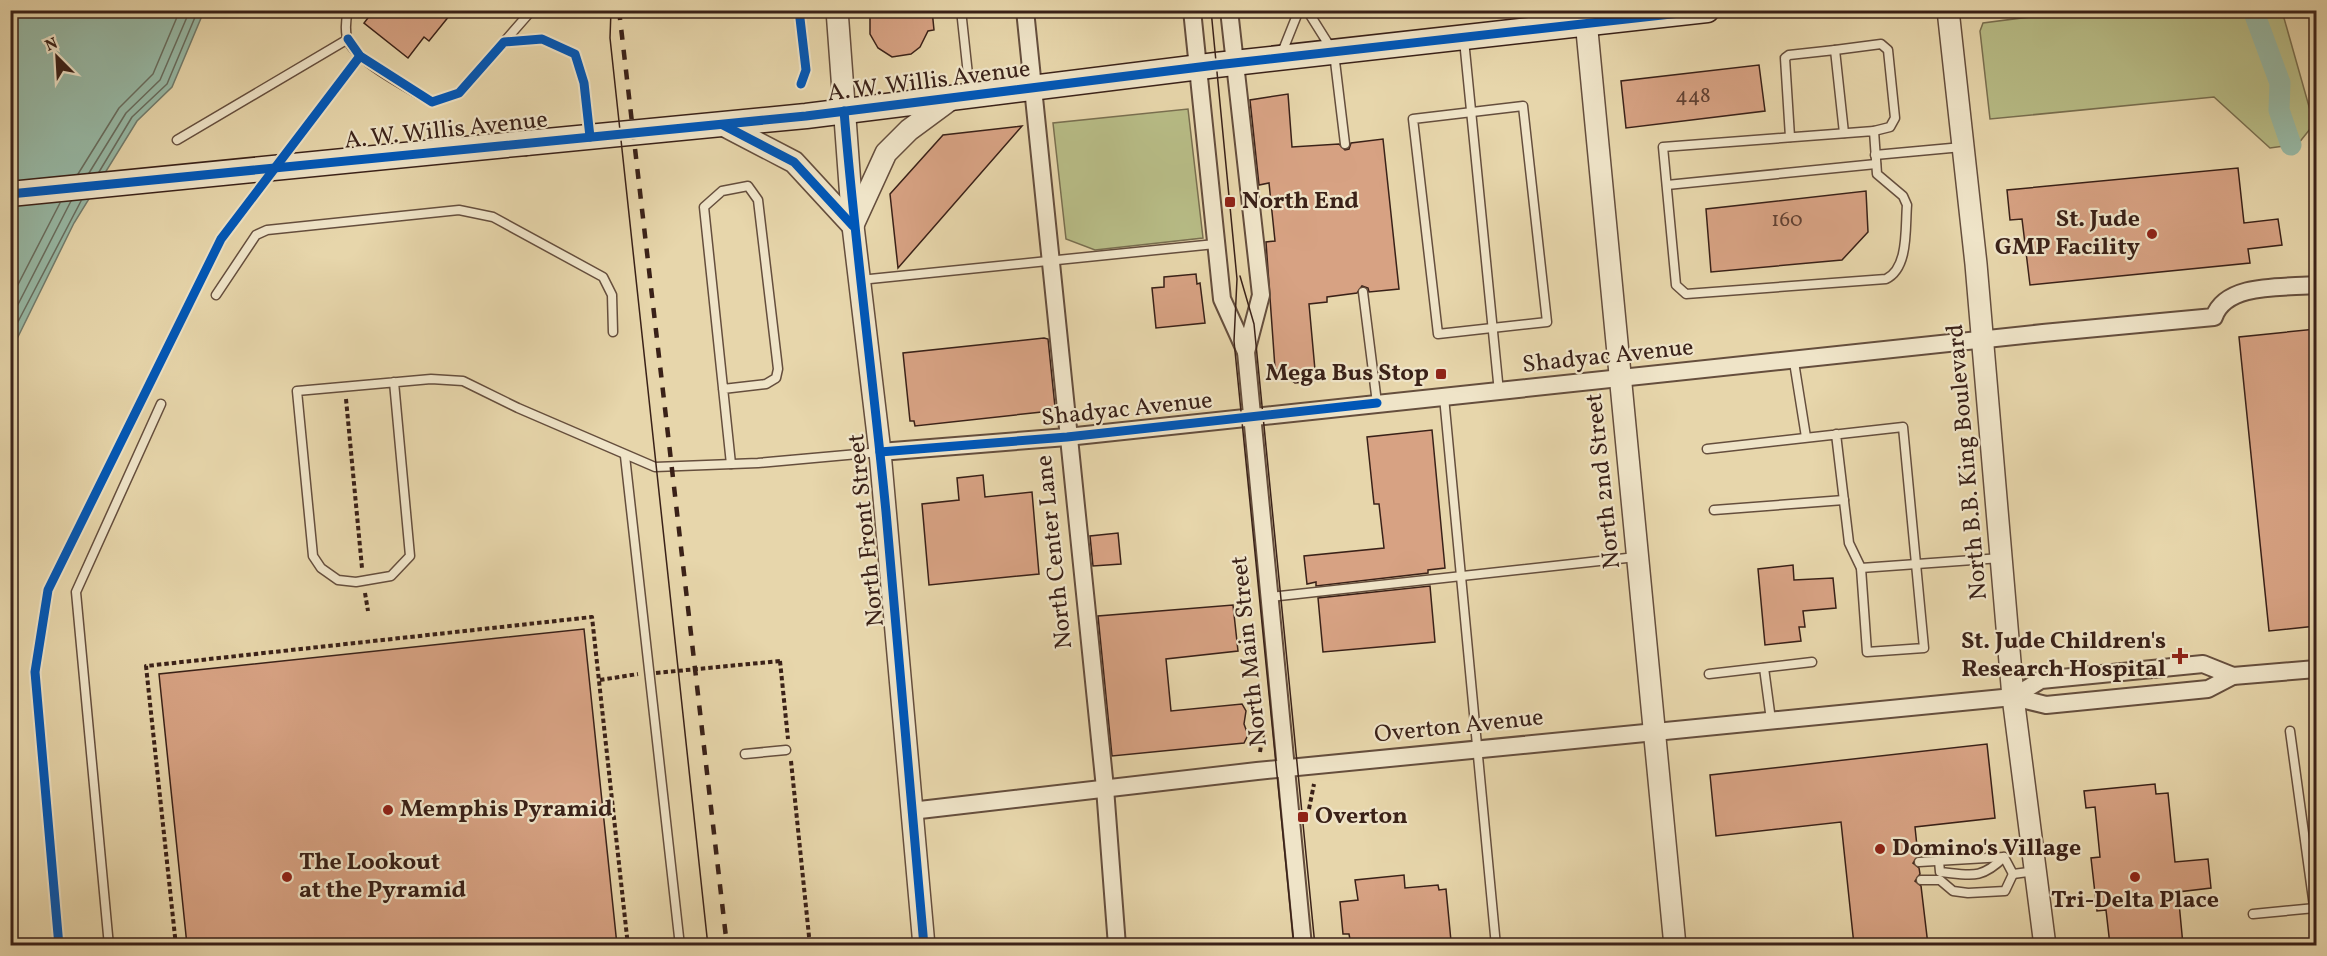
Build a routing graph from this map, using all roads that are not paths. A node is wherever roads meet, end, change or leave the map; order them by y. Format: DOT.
graph roads {
  1 [pos="348,10"];
  2 [pos="532,10"];
  3 [pos="837,10"];
  4 [pos="961,10"];
  5 [pos="1024,10"];
  6 [pos="1192,10"];
  7 [pos="1228,10"];
  8 [pos="1299,10"];
  9 [pos="1307,10"];
  10 [pos="1707,10"];
  11 [pos="1948,10"];
  12 [pos="1586,18"];
  13 [pos="348,39"];
  14 [pos="1464,39"];
  15 [pos="504,42"];
  16 [pos="1835,50"];
  17 [pos="1334,53"];
  18 [pos="360,56"];
  19 [pos="1280,58"];
  20 [pos="1234,63"];
  21 [pos="1198,68"];
  22 [pos="1032,89"];
  23 [pos="961,98"];
  24 [pos="844,111"];
  25 [pos="1471,113"];
  26 [pos="723,125"];
  27 [pos="1874,131"];
  28 [pos="1844,133"];
  29 [pos="590,137"];
  30 [pos="1791,137"];
  31 [pos="177,140"];
  32 [pos="1345,144"];
  33 [pos="1962,147"];
  34 [pos="1876,160"];
  35 [pos="1667,185"];
  36 [pos="10,194"];
  37 [pos="853,226"];
  38 [pos="1215,244"];
  39 [pos="1049,261"];
  40 [pos="860,280"];
  41 [pos="2316,285"];
  42 [pos="1363,292"];
  43 [pos="216,295"];
  44 [pos="1492,328"];
  45 [pos="613,332"];
  46 [pos="1983,339"];
  47 [pos="1246,352"];
  48 [pos="1794,362"];
  49 [pos="1619,380"];
  50 [pos="394,382"];
  51 [pos="723,389"];
  52 [pos="1499,392"];
  53 [pos="1444,397"];
  54 [pos="161,404"];
  55 [pos="1377,404"];
  56 [pos="1252,417"];
  57 [pos="1836,434"];
  58 [pos="1067,437"];
  59 [pos="1806,437"];
  60 [pos="1707,449"];
  61 [pos="880,452"];
  62 [pos="625,456"];
  63 [pos="731,464"];
  64 [pos="1844,500"];
  65 [pos="1714,510"];
  66 [pos="1637,557"];
  67 [pos="2001,558"];
  68 [pos="1915,564"];
  69 [pos="1861,568"];
  70 [pos="1462,576"];
  71 [pos="1269,597"];
  72 [pos="1812,662"];
  73 [pos="1764,668"];
  74 [pos="2316,669"];
  75 [pos="1709,674"];
  76 [pos="2233,676"];
  77 [pos="2013,696"];
  78 [pos="1771,720"];
  79 [pos="2290,731"];
  80 [pos="1655,732"];
  81 [pos="788,749"];
  82 [pos="1476,750"];
  83 [pos="745,754"];
  84 [pos="1287,768"];
  85 [pos="1105,788"];
  86 [pos="911,811"];
  87 [pos="2004,857"];
  88 [pos="1939,861"];
  89 [pos="1919,862"];
  90 [pos="2036,871"];
  91 [pos="2013,874"];
  92 [pos="1940,876"];
  93 [pos="1921,880"];
  94 [pos="2315,908"];
  95 [pos="2253,914"];
  96 [pos="2316,921"];
  97 [pos="59,945"];
  98 [pos="109,945"];
  99 [pos="680,945"];
  100 [pos="924,945"];
  101 [pos="1117,945"];
  102 [pos="1303,945"];
  103 [pos="1496,945"];
  104 [pos="1675,945"];
  105 [pos="2045,945"];
  1 -- 13 [label="lane"];
  2 -- 15 [label="lane"];
  3 -- 24 [label="street, North Front Street"];
  4 -- 23 [label="lane"];
  5 -- 22 [label="street, North Center Lane"];
  6 -- 21 [label="street, North Main Street"];
  7 -- 20 [label="street, North Main Street"];
  8 -- 19 [label="lane"];
  9 -- 17 [label="lane"];
  10 -- 12 [label="main road, A. W. Willis Avenue"];
  11 -- 33 [label="street, North B.B. King Boulevard"];
  12 -- 14 [label="main road, A. W. Willis Avenue"];
  12 -- 49 [label="street, North 2nd Street"];
  13 -- 18 [label="lane"];
  13 -- 31 [label="lane"];
  14 -- 17 [label="main road, A. W. Willis Avenue"];
  14 -- 25 [label="lane"];
  15 -- 18 [label="lane"];
  15 -- 29 [label="lane"];
  16 -- 27 [label="lane"];
  16 -- 28 [label="lane"];
  16 -- 30 [label="lane"];
  17 -- 19 [label="main road, A. W. Willis Avenue"];
  17 -- 32 [label="lane"];
  18 -- 97 [label="lane"];
  19 -- 20 [label="main road, A. W. Willis Avenue"];
  20 -- 21 [label="main road, A. W. Willis Avenue"];
  20 -- 47 [label="street, North Main Street"];
  21 -- 22 [label="main road, A. W. Willis Avenue"];
  21 -- 38 [label="street, North Main Street"];
  22 -- 23 [label="main road, A. W. Willis Avenue"];
  22 -- 39 [label="street, North Center Lane"];
  23 -- 24 [label="main road, A. W. Willis Avenue"];
  23 -- 37 [label="street"];
  24 -- 26 [label="main road, A. W. Willis Avenue"];
  24 -- 37 [label="street, North Front Street"];
  25 -- 44 [label="lane"];
  25 -- 44 [label="lane"];
  25 -- 44 [label="lane"];
  26 -- 29 [label="main road, A. W. Willis Avenue"];
  26 -- 37 [label="street"];
  27 -- 28 [label="lane"];
  27 -- 34 [label="lane"];
  28 -- 30 [label="lane"];
  29 -- 36 [label="main road, A. W. Willis Avenue, bridge"];
  30 -- 35 [label="lane"];
  33 -- 34 [label="lane"];
  33 -- 46 [label="street, North B.B. King Boulevard"];
  34 -- 35 [label="lane"];
  34 -- 35 [label="lane"];
  37 -- 40 [label="street, North Front Street"];
  38 -- 39 [label="lane"];
  38 -- 47 [label="street, North Main Street"];
  39 -- 40 [label="lane"];
  39 -- 58 [label="street, North Center Lane"];
  40 -- 61 [label="street, North Front Street"];
  41 -- 46 [label="street, Shadyac Avenue"];
  42 -- 55 [label="lane"];
  43 -- 45 [label="lane"];
  44 -- 52 [label="lane"];
  46 -- 48 [label="street, Shadyac Avenue"];
  46 -- 67 [label="street, North B.B. King Boulevard"];
  47 -- 56 [label="street, North Main Street"];
  48 -- 49 [label="street, Shadyac Avenue"];
  48 -- 59 [label="lane"];
  49 -- 52 [label="street, Shadyac Avenue"];
  49 -- 66 [label="street, North 2nd Street"];
  50 -- 50 [label="lane"];
  50 -- 62 [label="lane"];
  51 -- 51 [label="lane"];
  51 -- 63 [label="lane"];
  52 -- 53 [label="street, Shadyac Avenue"];
  53 -- 55 [label="street, Shadyac Avenue"];
  53 -- 70 [label="lane"];
  54 -- 98 [label="lane"];
  55 -- 56 [label="street, Shadyac Avenue"];
  56 -- 58 [label="street, Shadyac Avenue"];
  56 -- 71 [label="street, North Main Street"];
  57 -- 59 [label="lane"];
  57 -- 64 [label="lane"];
  57 -- 68 [label="lane"];
  58 -- 61 [label="street, Shadyac Avenue"];
  58 -- 85 [label="street, North Center Lane"];
  59 -- 60 [label="lane"];
  61 -- 63 [label="lane"];
  61 -- 86 [label="street, North Front Street"];
  62 -- 63 [label="lane"];
  62 -- 99 [label="lane"];
  64 -- 65 [label="lane"];
  64 -- 69 [label="lane"];
  66 -- 70 [label="lane"];
  66 -- 80 [label="street, North 2nd Street"];
  67 -- 68 [label="lane"];
  67 -- 77 [label="street, North B.B. King Boulevard"];
  68 -- 69 [label="lane"];
  68 -- 69 [label="lane"];
  70 -- 71 [label="lane"];
  70 -- 82 [label="lane"];
  71 -- 84 [label="street, North Main Street"];
  72 -- 73 [label="lane"];
  73 -- 75 [label="lane"];
  73 -- 78 [label="lane"];
  74 -- 76 [label="street, Overton Avenue"];
  76 -- 77 [label="street, Overton Avenue"];
  76 -- 77 [label="street, Overton Avenue"];
  77 -- 78 [label="street, Overton Avenue"];
  77 -- 90 [label="street, North B.B. King Boulevard"];
  78 -- 80 [label="street, Overton Avenue"];
  79 -- 94 [label="lane"];
  80 -- 82 [label="street, Overton Avenue"];
  80 -- 104 [label="street, North 2nd Street"];
  81 -- 83 [label="lane"];
  82 -- 84 [label="street, Overton Avenue"];
  82 -- 103 [label="lane"];
  84 -- 85 [label="street, Overton Avenue"];
  84 -- 102 [label="street, North Main Street"];
  85 -- 86 [label="street, Overton Avenue"];
  85 -- 101 [label="street, North Center Lane"];
  86 -- 100 [label="street, North Front Street"];
  87 -- 88 [label="lane"];
  87 -- 91 [label="lane"];
  87 -- 92 [label="lane"];
  88 -- 89 [label="lane"];
  88 -- 92 [label="lane"];
  90 -- 91 [label="lane"];
  90 -- 105 [label="street, North B.B. King Boulevard"];
  91 -- 92 [label="lane"];
  92 -- 93 [label="lane"];
  94 -- 95 [label="lane"];
  94 -- 96 [label="lane"];
}
